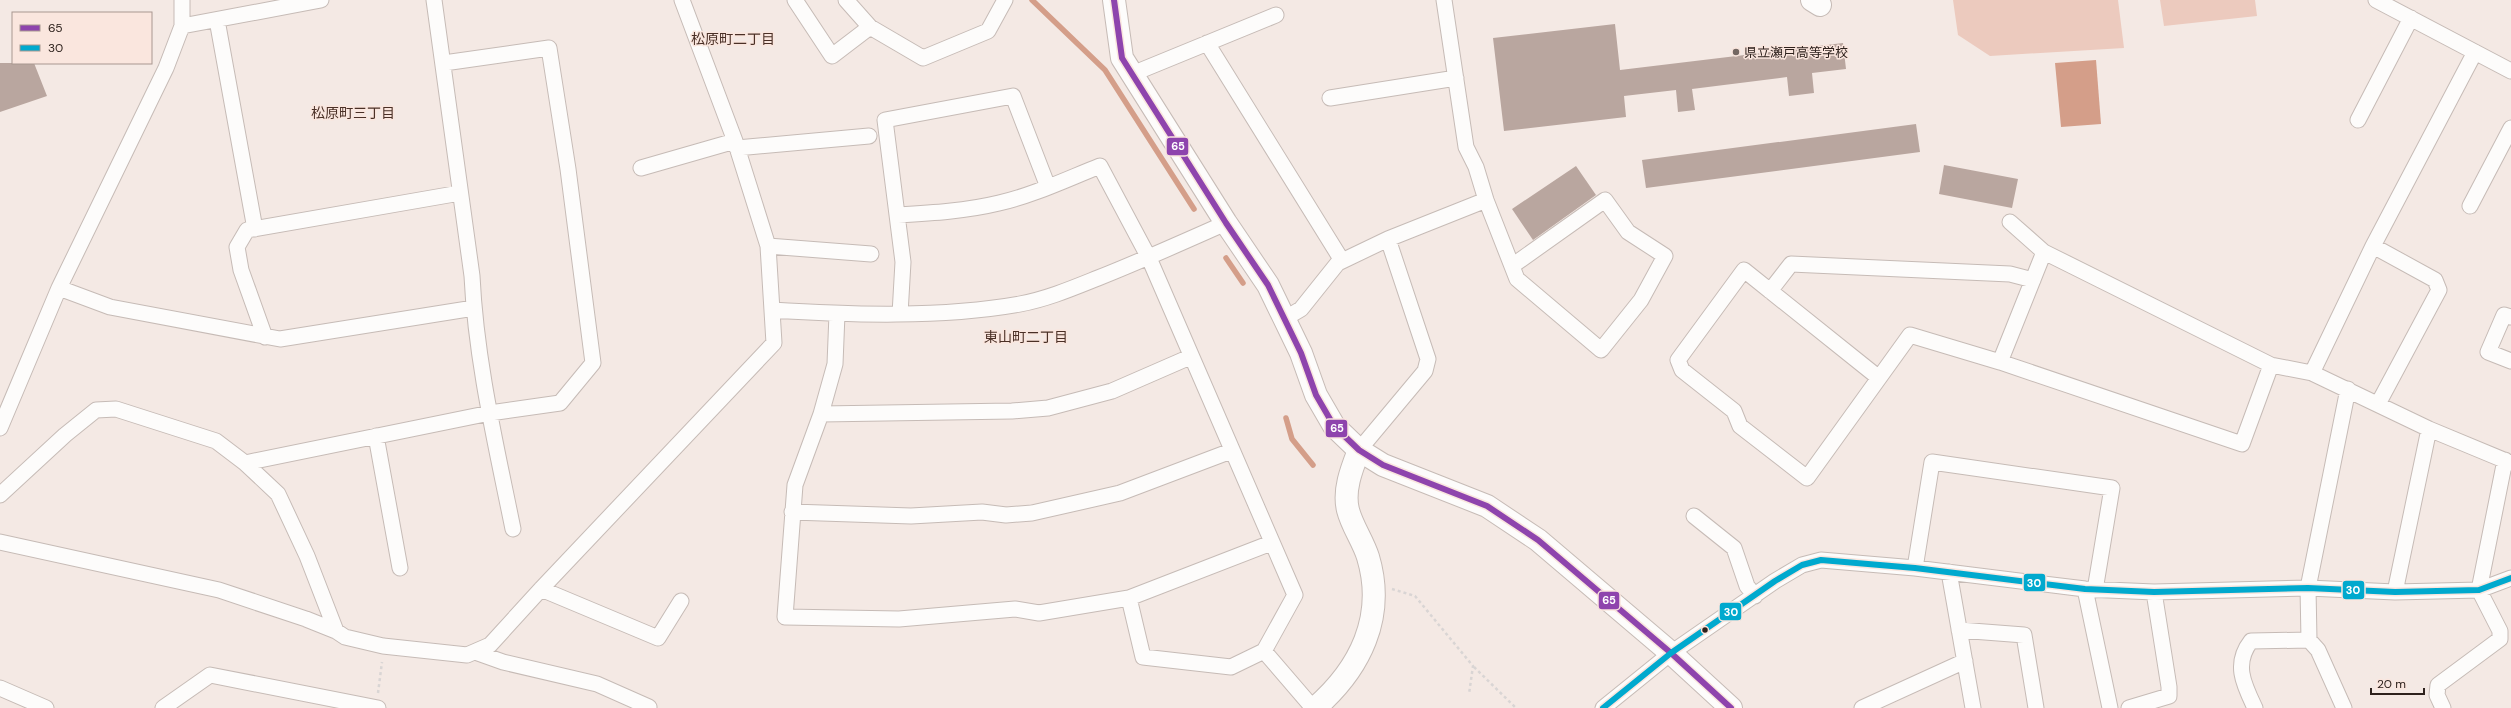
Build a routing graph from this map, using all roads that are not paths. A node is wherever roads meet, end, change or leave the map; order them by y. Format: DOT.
graph roads {
  1 [pos="182,0"];
  2 [pos="321,0"];
  3 [pos="434,0"];
  4 [pos="682,0"];
  5 [pos="795,0"];
  6 [pos="846,0"];
  7 [pos="1005,0"];
  8 [pos="1114,0"];
  9 [pos="1444,0"];
  10 [pos="2376,0"];
  11 [pos="1276,15"];
  12 [pos="2411,18"];
  13 [pos="217,20"];
  14 [pos="182,26"];
  15 [pos="870,27"];
  16 [pos="1207,42"];
  17 [pos="2476,52"];
  18 [pos="444,63"];
  19 [pos="2511,71"];
  20 [pos="1132,74"];
  21 [pos="1456,78"];
  22 [pos="1330,98"];
  23 [pos="2358,120"];
  24 [pos="2511,128"];
  25 [pos="869,136"];
  26 [pos="736,145"];
  27 [pos="641,168"];
  28 [pos="1048,187"];
  29 [pos="460,193"];
  30 [pos="1486,200"];
  31 [pos="2470,206"];
  32 [pos="898,216"];
  33 [pos="2010,222"];
  34 [pos="1226,223"];
  35 [pos="255,229"];
  36 [pos="1388,239"];
  37 [pos="768,246"];
  38 [pos="2372,246"];
  39 [pos="2044,252"];
  40 [pos="871,254"];
  41 [pos="1149,258"];
  42 [pos="1341,259"];
  43 [pos="1512,266"];
  44 [pos="2033,280"];
  45 [pos="59,288"];
  46 [pos="1770,291"];
  47 [pos="474,308"];
  48 [pos="772,310"];
  49 [pos="837,314"];
  50 [pos="900,314"];
  51 [pos="2511,318"];
  52 [pos="1284,319"];
  53 [pos="265,337"];
  54 [pos="1190,357"];
  55 [pos="2511,361"];
  56 [pos="2000,362"];
  57 [pos="2271,365"];
  58 [pos="2312,373"];
  59 [pos="1879,378"];
  60 [pos="2348,389"];
  61 [pos="2378,404"];
  62 [pos="490,413"];
  63 [pos="821,414"];
  64 [pos="0,428"];
  65 [pos="2429,429"];
  66 [pos="376,436"];
  67 [pos="1359,450"];
  68 [pos="1231,451"];
  69 [pos="2508,461"];
  70 [pos="245,463"];
  71 [pos="0,495"];
  72 [pos="792,512"];
  73 [pos="1694,516"];
  74 [pos="513,529"];
  75 [pos="0,542"];
  76 [pos="1271,543"];
  77 [pos="400,568"];
  78 [pos="1915,568"];
  79 [pos="1949,572"];
  80 [pos="2511,578"];
  81 [pos="541,588"];
  82 [pos="2308,588"];
  83 [pos="2090,590"];
  84 [pos="2479,590"];
  85 [pos="2154,592"];
  86 [pos="2394,592"];
  87 [pos="1754,596"];
  88 [pos="1128,598"];
  89 [pos="681,601"];
  90 [pos="1959,630"];
  91 [pos="336,631"];
  92 [pos="2309,640"];
  93 [pos="1264,651"];
  94 [pos="475,652"];
  95 [pos="1671,654"];
  96 [pos="1965,662"];
  97 [pos="0,688"];
  98 [pos="649,707"];
  99 [pos="46,708"];
  100 [pos="163,708"];
  101 [pos="377,708"];
  102 [pos="1314,708"];
  103 [pos="1603,708"];
  104 [pos="1731,708"];
  105 [pos="1862,708"];
  106 [pos="1973,708"];
  107 [pos="2036,708"];
  108 [pos="2110,708"];
  109 [pos="2129,708"];
  110 [pos="2255,708"];
  111 [pos="2344,708"];
  112 [pos="2443,708"];
  1 -- 14 [label="street"];
  2 -- 13 [label="street"];
  3 -- 18 [label="street"];
  4 -- 26 [label="street"];
  5 -- 15 [label="street"];
  6 -- 15 [label="street"];
  7 -- 15 [label="street"];
  8 -- 20 [label="street"];
  9 -- 21 [label="street"];
  10 -- 12 [label="street"];
  11 -- 16 [label="street"];
  12 -- 17 [label="street"];
  12 -- 23 [label="street"];
  13 -- 14 [label="street"];
  13 -- 35 [label="street"];
  14 -- 45 [label="street"];
  16 -- 20 [label="street"];
  16 -- 42 [label="street"];
  17 -- 19 [label="street"];
  17 -- 38 [label="street"];
  18 -- 29 [label="street"];
  18 -- 62 [label="street"];
  20 -- 34 [label="street"];
  21 -- 22 [label="street"];
  21 -- 30 [label="street"];
  24 -- 31 [label="street"];
  25 -- 26 [label="street"];
  26 -- 27 [label="street"];
  26 -- 37 [label="street"];
  28 -- 32 [label="street"];
  28 -- 32 [label="street"];
  28 -- 41 [label="street"];
  29 -- 35 [label="street"];
  29 -- 47 [label="street"];
  30 -- 36 [label="street"];
  30 -- 43 [label="street"];
  32 -- 50 [label="street"];
  33 -- 39 [label="street"];
  34 -- 41 [label="street"];
  34 -- 52 [label="street"];
  35 -- 53 [label="street"];
  36 -- 42 [label="street"];
  36 -- 67 [label="street"];
  37 -- 40 [label="street"];
  37 -- 48 [label="street"];
  38 -- 58 [label="street"];
  38 -- 61 [label="street"];
  39 -- 44 [label="street"];
  39 -- 57 [label="street"];
  41 -- 50 [label="street"];
  41 -- 54 [label="street"];
  42 -- 52 [label="street"];
  43 -- 43 [label="street"];
  44 -- 46 [label="street"];
  44 -- 56 [label="street"];
  45 -- 53 [label="street"];
  45 -- 64 [label="street"];
  46 -- 59 [label="street"];
  46 -- 59 [label="street"];
  47 -- 53 [label="street"];
  47 -- 62 [label="street"];
  48 -- 49 [label="street"];
  48 -- 81 [label="street"];
  49 -- 50 [label="street"];
  49 -- 63 [label="street"];
  51 -- 55 [label="street"];
  52 -- 67 [label="street"];
  54 -- 63 [label="street"];
  54 -- 68 [label="street"];
  56 -- 57 [label="street"];
  56 -- 59 [label="street"];
  57 -- 58 [label="street"];
  58 -- 60 [label="street"];
  60 -- 61 [label="street"];
  60 -- 82 [label="street"];
  61 -- 65 [label="street"];
  62 -- 66 [label="street"];
  62 -- 74 [label="street"];
  63 -- 72 [label="street"];
  65 -- 69 [label="street"];
  65 -- 86 [label="street"];
  66 -- 70 [label="street"];
  66 -- 77 [label="street"];
  67 -- 95 [label="street"];
  67 -- 102 [label="street"];
  68 -- 72 [label="street"];
  68 -- 76 [label="street"];
  69 -- 84 [label="street"];
  70 -- 71 [label="street"];
  70 -- 91 [label="street"];
  72 -- 88 [label="street"];
  73 -- 87 [label="street"];
  75 -- 91 [label="street"];
  76 -- 88 [label="street"];
  76 -- 93 [label="street"];
  78 -- 79 [label="street"];
  78 -- 83 [label="street"];
  78 -- 87 [label="street"];
  79 -- 83 [label="street"];
  79 -- 90 [label="street"];
  80 -- 84 [label="street"];
  81 -- 89 [label="street"];
  81 -- 94 [label="street"];
  82 -- 85 [label="street"];
  82 -- 86 [label="street"];
  82 -- 92 [label="street"];
  83 -- 85 [label="street"];
  83 -- 108 [label="street"];
  84 -- 86 [label="street"];
  84 -- 112 [label="street"];
  85 -- 109 [label="street"];
  87 -- 95 [label="street"];
  88 -- 93 [label="street"];
  90 -- 96 [label="street"];
  90 -- 107 [label="street"];
  91 -- 94 [label="street"];
  92 -- 110 [label="street"];
  92 -- 111 [label="street"];
  93 -- 102 [label="street"];
  94 -- 98 [label="street"];
  95 -- 103 [label="street"];
  95 -- 104 [label="street"];
  96 -- 105 [label="street"];
  96 -- 106 [label="street"];
  97 -- 99 [label="street"];
  100 -- 101 [label="street"];
}
